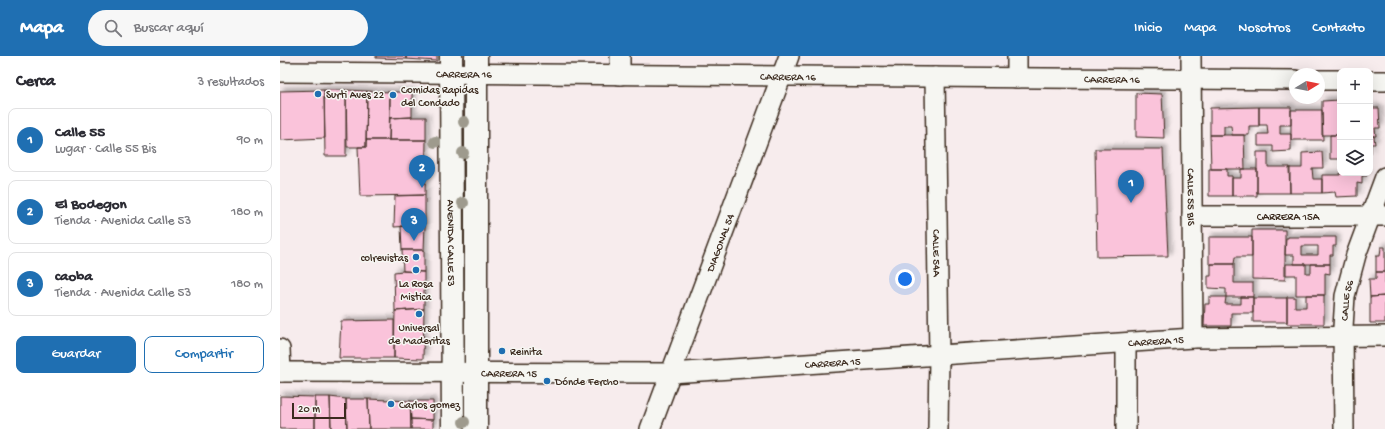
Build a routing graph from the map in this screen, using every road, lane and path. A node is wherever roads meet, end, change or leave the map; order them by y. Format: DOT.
graph roads {
  1 [pos="620,56"];
  2 [pos="789,56"];
  3 [pos="1017,56"];
  4 [pos="1191,56"];
  5 [pos="451,65"];
  6 [pos="476,65"];
  7 [pos="280,72"];
  8 [pos="620,75"];
  9 [pos="781,76"];
  10 [pos="935,77"];
  11 [pos="1017,78"];
  12 [pos="1191,79"];
  13 [pos="1289,80"];
  14 [pos="1325,80"];
  15 [pos="1337,80"];
  16 [pos="1373,81"];
  17 [pos="1385,81"];
  18 [pos="1385,177"];
  19 [pos="1192,216"];
  20 [pos="1378,216"];
  21 [pos="1385,336"];
  22 [pos="1343,337"];
  23 [pos="1193,338"];
  24 [pos="1126,343"];
  25 [pos="280,349"];
  26 [pos="939,356"];
  27 [pos="280,372"];
  28 [pos="452,373"];
  29 [pos="476,373"];
  30 [pos="671,373"];
  31 [pos="453,429"];
  32 [pos="476,429"];
  33 [pos="650,429"];
  34 [pos="938,429"];
  35 [pos="1126,429"];
  36 [pos="1344,429"];
  1 -- 8 [label="street"];
  2 -- 9 [label="street, DIAGONAL 54"];
  3 -- 11 [label="street"];
  4 -- 12 [label="street, CALLE 55 BIS"];
  5 -- 6 [label="street, CARRERA 16"];
  5 -- 7 [label="street, CARRERA 16"];
  5 -- 28 [label="main road, AVENIDA CALLE 53"];
  6 -- 8 [label="street, CARRERA 16"];
  6 -- 29 [label="main road"];
  8 -- 9 [label="street, CARRERA 16"];
  9 -- 10 [label="street, CARRERA 16"];
  9 -- 30 [label="street, DIAGONAL 54"];
  10 -- 11 [label="street, CARRERA 16"];
  10 -- 26 [label="street, CALLE 54A"];
  11 -- 12 [label="street, CARRERA 16"];
  12 -- 13 [label="street, CARRERA 16"];
  12 -- 19 [label="street, CALLE 55 BIS"];
  14 -- 15 [label="street"];
  16 -- 17 [label="street"];
  18 -- 20 [label="street, CALLE 56"];
  19 -- 20 [label="street, CARRERA 15A"];
  19 -- 23 [label="street, CALLE 55 BIS"];
  20 -- 22 [label="street, CALLE 56"];
  21 -- 22 [label="street, CARRERA 15"];
  22 -- 23 [label="street, CARRERA 15"];
  22 -- 36 [label="street, CALLE 56"];
  23 -- 24 [label="street, CARRERA 15"];
  24 -- 26 [label="street, CARRERA 15"];
  24 -- 35 [label="street"];
  25 -- 27 [label="street"];
  26 -- 30 [label="street, CARRERA 15"];
  26 -- 34 [label="street, CALLE 54A"];
  27 -- 28 [label="street, CARRERA 15"];
  28 -- 29 [label="street, CARRERA 15"];
  28 -- 31 [label="main road, AVENIDA CALLE 53"];
  29 -- 30 [label="street, CARRERA 15"];
  29 -- 32 [label="main road"];
  30 -- 33 [label="street, DIAGONAL 54"];
}
